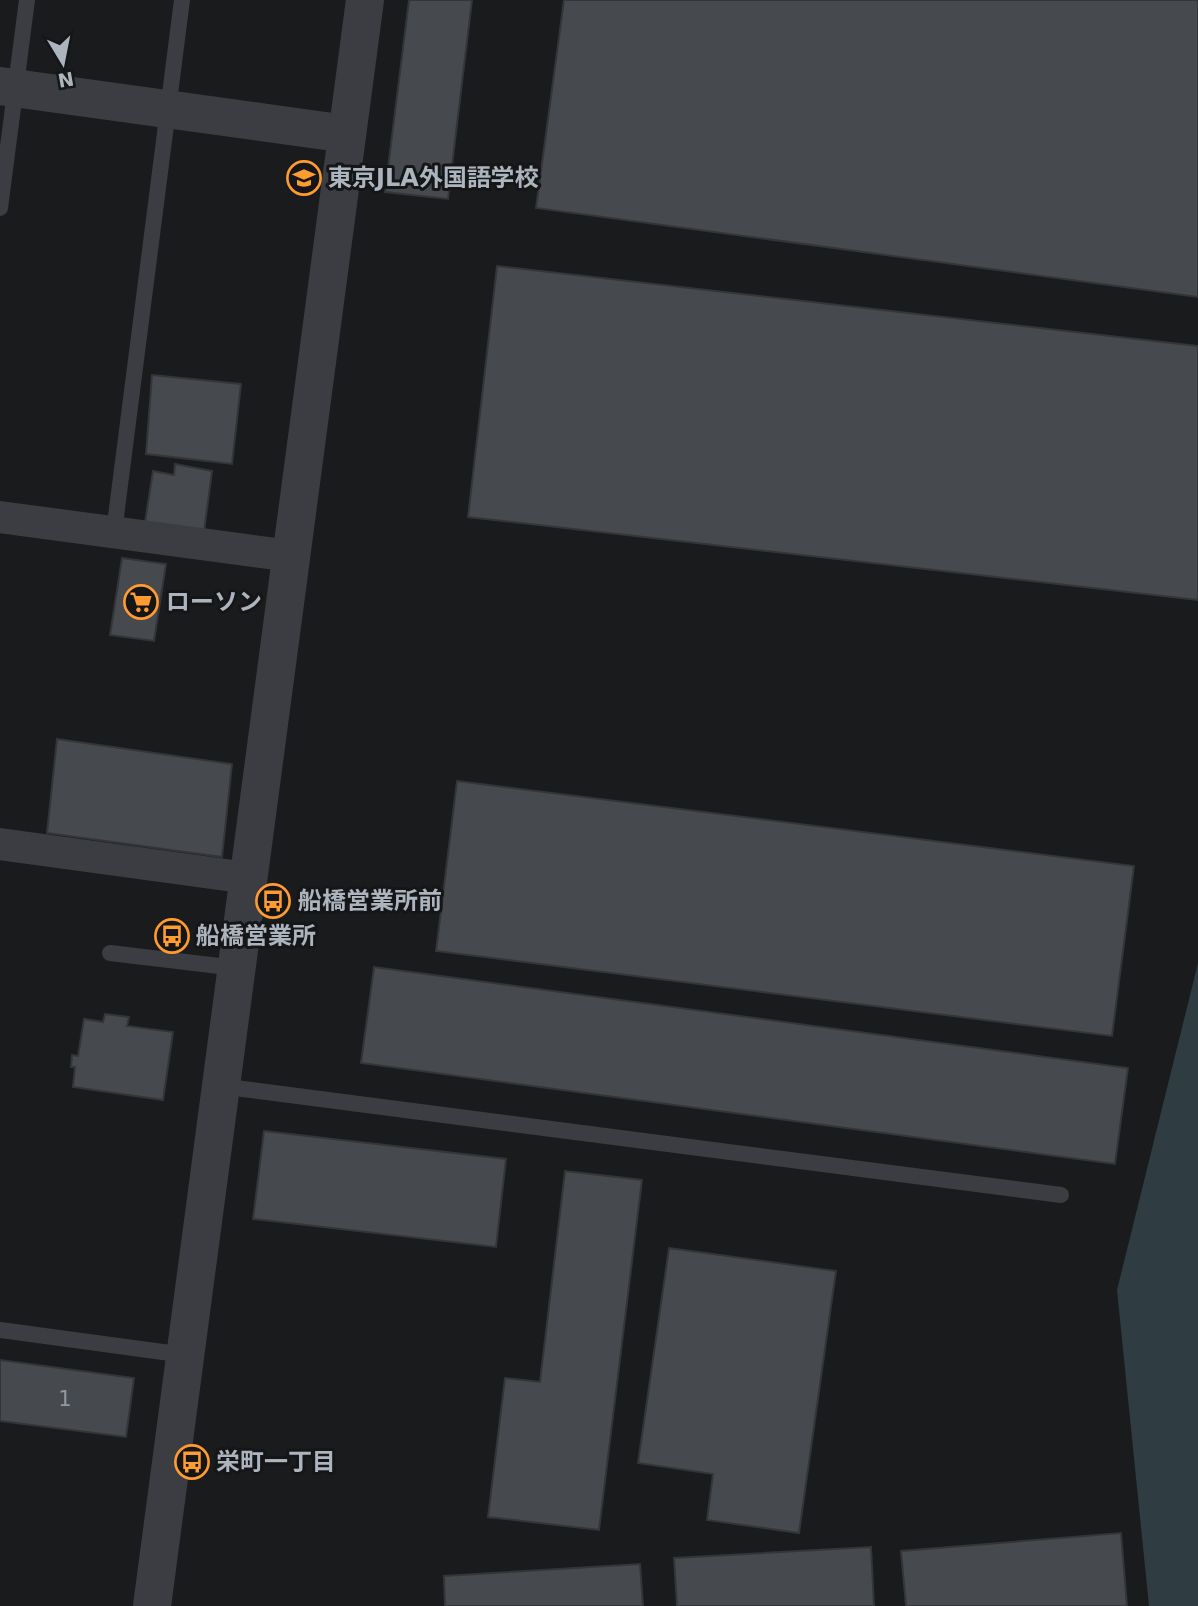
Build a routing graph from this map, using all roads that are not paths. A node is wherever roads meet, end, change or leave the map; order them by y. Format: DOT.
graph roads {
  1 [pos="27,0"];
  2 [pos="182,0"];
  3 [pos="365,0"];
  4 [pos="8,87"];
  5 [pos="167,109"];
  6 [pos="347,134"];
  7 [pos="0,208"];
  8 [pos="0,517"];
  9 [pos="114,532"];
  10 [pos="291,556"];
  11 [pos="0,844"];
  12 [pos="248,878"];
  13 [pos="110,953"];
  14 [pos="236,968"];
  15 [pos="220,1086"];
  16 [pos="1062,1195"];
  17 [pos="0,1330"];
  18 [pos="185,1355"];
  19 [pos="152,1606"];
  1 -- 4 [label="lane"];
  2 -- 5 [label="lane"];
  3 -- 6 [label="street"];
  4 -- 5 [label="street"];
  4 -- 7 [label="lane"];
  5 -- 6 [label="street"];
  5 -- 9 [label="lane"];
  6 -- 10 [label="street"];
  8 -- 9 [label="street"];
  9 -- 10 [label="street"];
  10 -- 12 [label="street"];
  11 -- 12 [label="street"];
  12 -- 14 [label="street"];
  13 -- 14 [label="lane"];
  14 -- 15 [label="street"];
  15 -- 16 [label="lane"];
  15 -- 18 [label="street"];
  17 -- 18 [label="lane"];
  18 -- 19 [label="street"];
}
